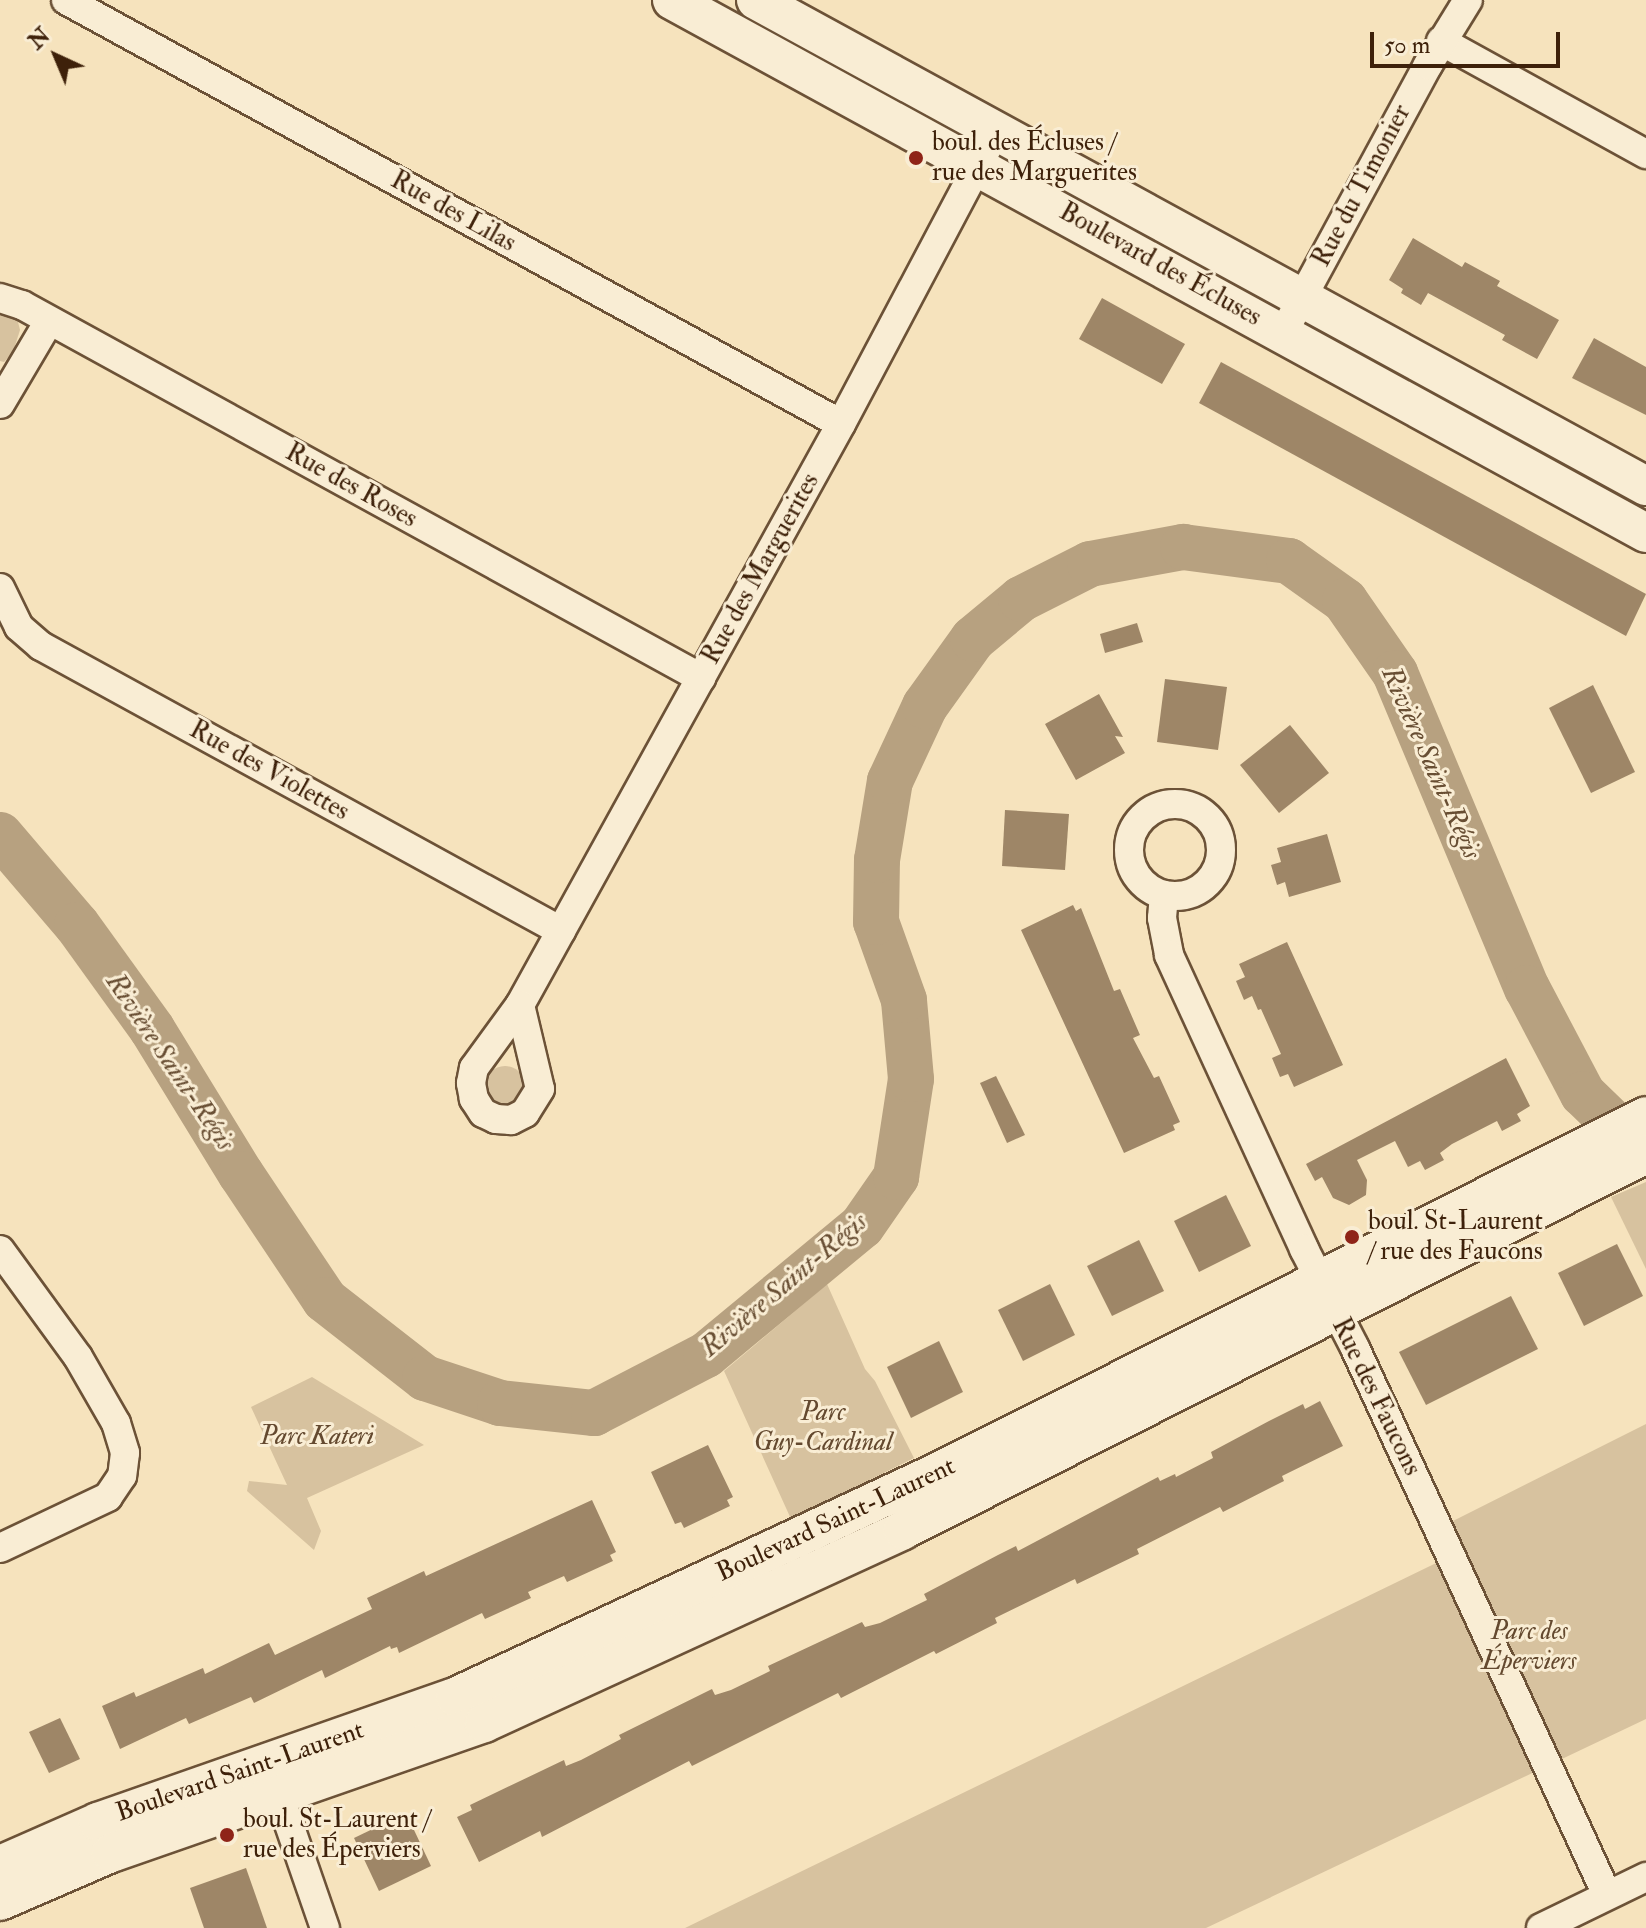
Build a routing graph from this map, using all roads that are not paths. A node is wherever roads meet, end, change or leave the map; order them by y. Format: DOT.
graph roads {
  1 [pos="66,0"];
  2 [pos="672,0"];
  3 [pos="756,0"];
  4 [pos="1468,0"];
  5 [pos="1441,41"];
  6 [pos="996,131"];
  7 [pos="1646,154"];
  8 [pos="977,166"];
  9 [pos="1302,297"];
  10 [pos="0,298"];
  11 [pos="49,321"];
  12 [pos="1283,333"];
  13 [pos="1,398"];
  14 [pos="841,424"];
  15 [pos="1646,486"];
  16 [pos="1646,533"];
  17 [pos="0,588"];
  18 [pos="701,678"];
  19 [pos="1164,895"];
  20 [pos="561,931"];
  21 [pos="520,1005"];
  22 [pos="1646,1116"];
  23 [pos="1616,1156"];
  24 [pos="0,1250"];
  25 [pos="1326,1296"];
  26 [pos="0,1548"];
  27 [pos="274,1779"];
  28 [pos="0,1865"];
  29 [pos="1646,1877"];
  30 [pos="1607,1895"];
  31 [pos="0,1901"];
  32 [pos="325,1928"];
  33 [pos="1541,1928"];
  1 -- 14 [label="street, Rue des Lilas"];
  2 -- 8 [label="street, Boulevard des Écluses"];
  3 -- 6 [label="street, Boulevard des Écluses"];
  4 -- 5 [label="street, Rue du Timonier"];
  5 -- 7 [label="street"];
  5 -- 9 [label="street, Rue du Timonier"];
  6 -- 8 [label="street, Rue des Marguerites"];
  6 -- 9 [label="street, Boulevard des Écluses"];
  8 -- 12 [label="street, Boulevard des Écluses"];
  8 -- 14 [label="street, Rue des Marguerites"];
  9 -- 12 [label="street, Rue du Timonier"];
  9 -- 15 [label="street, Boulevard des Écluses"];
  10 -- 11 [label="street, Rue des Roses"];
  11 -- 13 [label="street"];
  11 -- 18 [label="street, Rue des Roses"];
  12 -- 16 [label="street, Boulevard des Écluses"];
  14 -- 18 [label="street, Rue des Marguerites"];
  17 -- 20 [label="street, Rue des Violettes"];
  18 -- 20 [label="street, Rue des Marguerites"];
  19 -- 25 [label="street, Rue des Faucons"];
  20 -- 21 [label="street, Rue des Marguerites"];
  22 -- 23 [label="street, Boulevard Saint-Laurent"];
  23 -- 25 [label="street, Boulevard Saint-Laurent"];
  24 -- 26 [label="street"];
  25 -- 27 [label="street, Boulevard Saint-Laurent"];
  25 -- 30 [label="street, Rue des Faucons"];
  27 -- 28 [label="street, Boulevard Saint-Laurent"];
  27 -- 31 [label="street, Boulevard Saint-Laurent"];
  27 -- 32 [label="street"];
  29 -- 30 [label="street"];
  30 -- 33 [label="street"];
}
